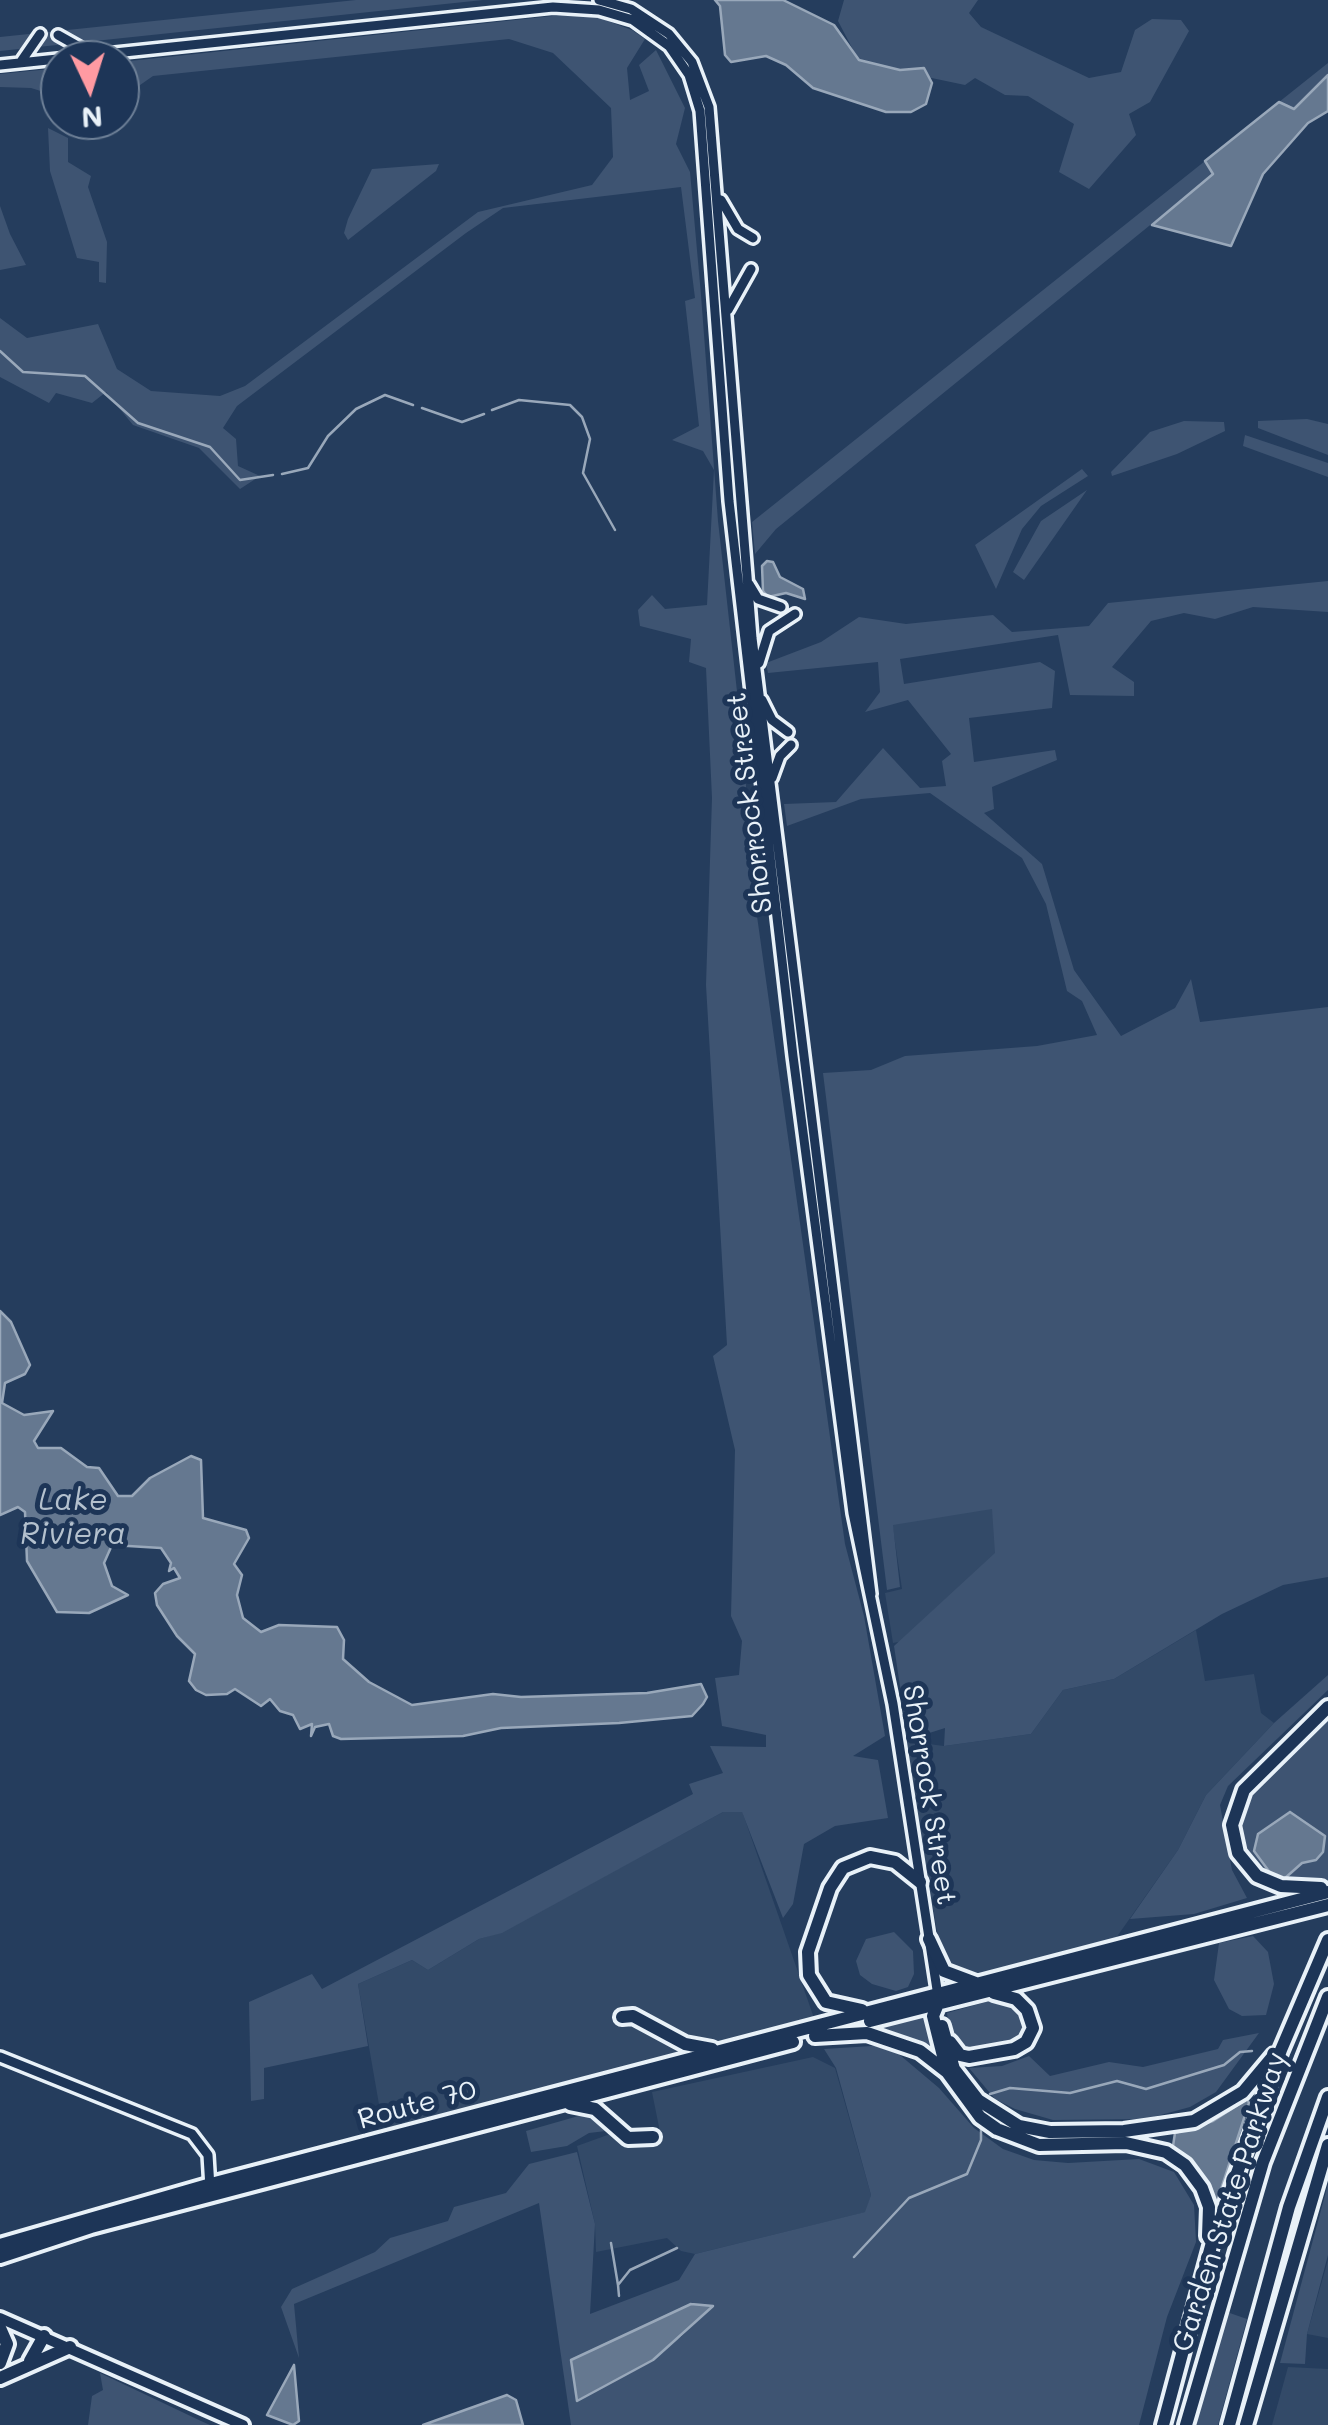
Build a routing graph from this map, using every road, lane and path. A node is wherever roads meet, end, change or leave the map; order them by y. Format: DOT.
graph roads {
  1 [pos="575,0"];
  2 [pos="599,0"];
  3 [pos="553,6"];
  4 [pos="652,25"];
  5 [pos="40,34"];
  6 [pos="58,34"];
  7 [pos="68,40"];
  8 [pos="140,49"];
  9 [pos="40,60"];
  10 [pos="20,63"];
  11 [pos="0,65"];
  12 [pos="716,187"];
  13 [pos="753,238"];
  14 [pos="751,269"];
  15 [pos="726,317"];
  16 [pos="746,577"];
  17 [pos="781,607"];
  18 [pos="795,614"];
  19 [pos="757,676"];
  20 [pos="748,693"];
  21 [pos="760,696"];
  22 [pos="788,732"];
  23 [pos="764,742"];
  24 [pos="791,744"];
  25 [pos="770,790"];
  26 [pos="762,802"];
  27 [pos="783,976"];
  28 [pos="802,1038"];
  29 [pos="799,1103"];
  30 [pos="871,1594"];
  31 [pos="1328,1706"];
  32 [pos="920,1882"];
  33 [pos="1328,1890"];
  34 [pos="1328,1905"];
  35 [pos="929,1939"];
  36 [pos="1328,1940"];
  37 [pos="982,1988"];
  38 [pos="1328,1997"];
  39 [pos="938,1999"];
  40 [pos="885,2008"];
  41 [pos="622,2017"];
  42 [pos="943,2028"];
  43 [pos="815,2036"];
  44 [pos="724,2050"];
  45 [pos="1281,2050"];
  46 [pos="0,2057"];
  47 [pos="947,2072"];
  48 [pos="1328,2097"];
  49 [pos="558,2104"];
  50 [pos="654,2137"];
  51 [pos="1328,2144"];
  52 [pos="1328,2155"];
  53 [pos="1317,2176"];
  54 [pos="209,2190"];
  55 [pos="0,2245"];
  56 [pos="0,2258"];
  57 [pos="1195,2300"];
  58 [pos="0,2318"];
  59 [pos="0,2328"];
  60 [pos="44,2336"];
  61 [pos="70,2348"];
  62 [pos="0,2363"];
  63 [pos="24,2366"];
  64 [pos="0,2378"];
  65 [pos="1248,2421"];
  66 [pos="240,2424"];
  67 [pos="1163,2424"];
  68 [pos="1186,2425"];
  69 [pos="1229,2425"];
  1 -- 3 [label="main road"];
  2 -- 4 [label="main road"];
  3 -- 4 [label="main road"];
  3 -- 8 [label="main road"];
  4 -- 12 [label="main road, Shorrock Street"];
  4 -- 20 [label="main road, Shorrock Street"];
  5 -- 10 [label="main road"];
  6 -- 7 [label="main road"];
  9 -- 10 [label="main road"];
  10 -- 11 [label="main road"];
  12 -- 13 [label="main road"];
  12 -- 15 [label="main road, Shorrock Street"];
  14 -- 15 [label="main road"];
  15 -- 16 [label="main road, Shorrock Street"];
  16 -- 17 [label="main road"];
  16 -- 19 [label="main road, Shorrock Street"];
  18 -- 19 [label="main road"];
  19 -- 21 [label="main road, Shorrock Street"];
  20 -- 23 [label="main road"];
  20 -- 26 [label="main road, Shorrock Street"];
  21 -- 22 [label="main road"];
  21 -- 23 [label="main road, Shorrock Street"];
  23 -- 25 [label="main road, Shorrock Street"];
  23 -- 26 [label="main road"];
  24 -- 25 [label="main road"];
  25 -- 28 [label="main road, Shorrock Street"];
  26 -- 27 [label="main road, Shorrock Street"];
  27 -- 28 [label="main road"];
  27 -- 29 [label="main road, Shorrock Street"];
  28 -- 29 [label="main road"];
  28 -- 30 [label="main road, Shorrock Street"];
  29 -- 30 [label="main road, Shorrock Street"];
  30 -- 32 [label="main road, Shorrock Street"];
  31 -- 33 [label="highway"];
  32 -- 35 [label="main road, Shorrock Street"];
  32 -- 40 [label="highway"];
  33 -- 37 [label="highway"];
  34 -- 37 [label="highway"];
  35 -- 37 [label="highway"];
  35 -- 39 [label="main road, Shorrock Street"];
  36 -- 45 [label="highway"];
  37 -- 39 [label="highway"];
  37 -- 42 [label="highway"];
  38 -- 68 [label="highway, Garden State Parkway"];
  39 -- 40 [label="highway"];
  39 -- 42 [label="highway"];
  39 -- 43 [label="highway"];
  39 -- 47 [label="highway"];
  40 -- 44 [label="highway, Route 70"];
  41 -- 44 [label="highway"];
  42 -- 45 [label="highway"];
  43 -- 47 [label="highway"];
  43 -- 49 [label="highway, Route 70"];
  44 -- 54 [label="highway, Route 70"];
  45 -- 57 [label="highway"];
  46 -- 54 [label="main road"];
  47 -- 57 [label="highway"];
  48 -- 69 [label="highway, Garden State Parkway"];
  49 -- 50 [label="highway"];
  49 -- 54 [label="highway, Route 70"];
  51 -- 53 [label="highway"];
  52 -- 53 [label="highway"];
  53 -- 65 [label="highway"];
  54 -- 55 [label="highway"];
  54 -- 56 [label="highway"];
  57 -- 67 [label="highway"];
  58 -- 60 [label="main road"];
  59 -- 62 [label="highway"];
  60 -- 61 [label="main road"];
  60 -- 63 [label="highway"];
  61 -- 63 [label="highway"];
  61 -- 66 [label="main road"];
  63 -- 64 [label="highway"];
}
